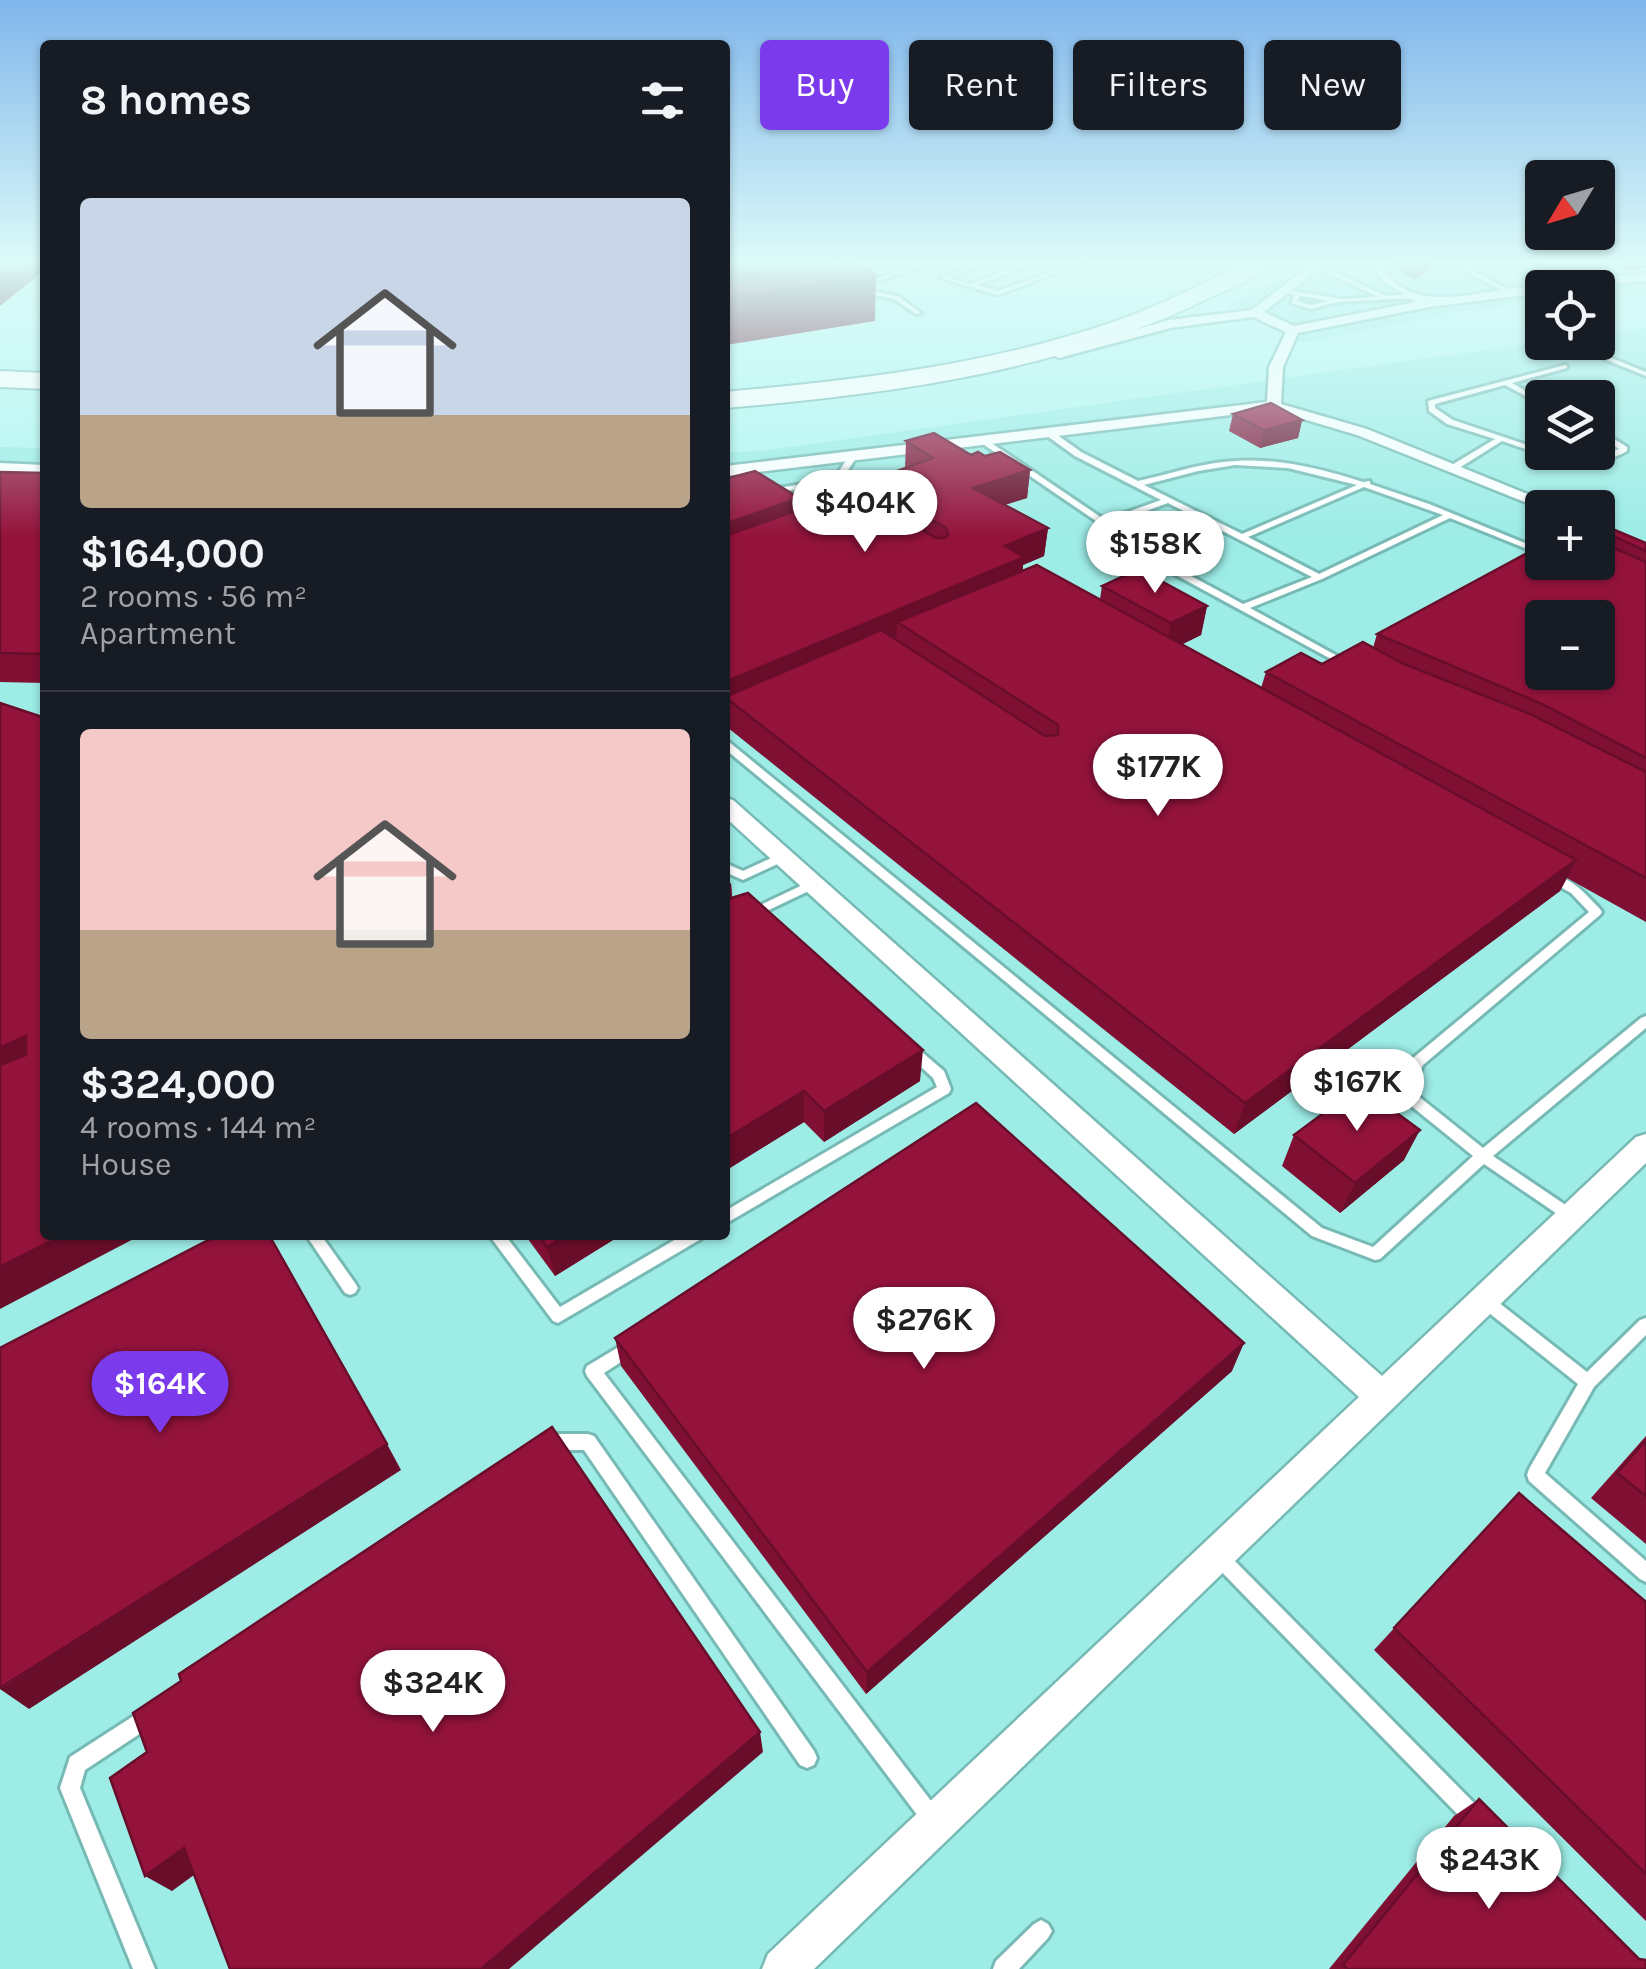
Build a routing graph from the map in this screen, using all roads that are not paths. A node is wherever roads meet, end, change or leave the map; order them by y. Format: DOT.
graph roads {
  1 [pos="977,352"];
  2 [pos="1041,352"];
  3 [pos="1060,352"];
  4 [pos="1283,352"];
  5 [pos="1611,360"];
  6 [pos="1566,367"];
  7 [pos="1646,374"];
  8 [pos="0,379"];
  9 [pos="40,381"];
  10 [pos="1504,382"];
  11 [pos="730,388"];
  12 [pos="0,391"];
  13 [pos="40,392"];
  14 [pos="1525,393"];
  15 [pos="730,402"];
  16 [pos="730,403"];
  17 [pos="1274,406"];
  18 [pos="1046,431"];
  19 [pos="981,440"];
  20 [pos="1499,440"];
  21 [pos="1525,447"];
  22 [pos="852,458"];
  23 [pos="0,468"];
  24 [pos="1454,468"];
  25 [pos="40,470"];
  26 [pos="730,470"];
  27 [pos="837,481"];
  28 [pos="1368,483"];
  29 [pos="1137,484"];
  30 [pos="762,492"];
  31 [pos="1525,496"];
  32 [pos="1168,500"];
  33 [pos="1450,515"];
  34 [pos="835,518"];
  35 [pos="1102,524"];
  36 [pos="1242,538"];
  37 [pos="1525,546"];
  38 [pos="1319,577"];
  39 [pos="1242,608"];
  40 [pos="1361,671"];
  41 [pos="730,748"];
  42 [pos="730,810"];
  43 [pos="782,857"];
  44 [pos="730,870"];
  45 [pos="1541,871"];
  46 [pos="813,884"];
  47 [pos="757,911"];
  48 [pos="730,924"];
  49 [pos="771,924"];
  50 [pos="1646,1021"];
  51 [pos="897,1038"];
  52 [pos="1646,1145"];
  53 [pos="1483,1156"];
  54 [pos="730,1215"];
  55 [pos="1571,1216"];
  56 [pos="316,1240"];
  57 [pos="500,1240"];
  58 [pos="687,1240"];
  59 [pos="350,1288"];
  60 [pos="1484,1300"];
  61 [pos="1646,1325"];
  62 [pos="643,1339"];
  63 [pos="1588,1382"];
  64 [pos="1382,1397"];
  65 [pos="524,1464"];
  66 [pos="1217,1555"];
  67 [pos="1646,1572"];
  68 [pos="160,1709"];
  69 [pos="808,1758"];
  70 [pos="936,1823"];
  71 [pos="1483,1826"];
  72 [pos="1041,1931"];
  73 [pos="144,1969"];
  74 [pos="783,1969"];
  75 [pos="1004,1969"];
  1 -- 11 [label="highway"];
  2 -- 15 [label="highway"];
  3 -- 16 [label="street"];
  4 -- 17 [label="street"];
  5 -- 7 [label="lane"];
  6 -- 10 [label="lane"];
  8 -- 9 [label="highway"];
  10 -- 14 [label="lane"];
  10 -- 20 [label="lane"];
  12 -- 13 [label="highway"];
  17 -- 18 [label="street"];
  17 -- 24 [label="street"];
  18 -- 19 [label="street"];
  18 -- 29 [label="lane"];
  19 -- 22 [label="street"];
  19 -- 35 [label="lane"];
  20 -- 21 [label="lane"];
  20 -- 24 [label="lane"];
  22 -- 26 [label="street"];
  22 -- 27 [label="lane"];
  23 -- 25 [label="street"];
  24 -- 31 [label="street"];
  27 -- 30 [label="lane"];
  27 -- 34 [label="lane"];
  28 -- 29 [label="lane"];
  28 -- 33 [label="lane"];
  28 -- 36 [label="lane"];
  29 -- 32 [label="lane"];
  32 -- 35 [label="lane"];
  32 -- 36 [label="lane"];
  33 -- 37 [label="lane"];
  33 -- 38 [label="lane"];
  35 -- 39 [label="lane"];
  36 -- 38 [label="lane"];
  38 -- 39 [label="lane"];
  39 -- 40 [label="lane"];
  41 -- 53 [label="lane"];
  42 -- 43 [label="street"];
  43 -- 44 [label="lane"];
  43 -- 46 [label="street"];
  45 -- 53 [label="lane"];
  46 -- 47 [label="lane"];
  46 -- 64 [label="street"];
  47 -- 48 [label="lane"];
  47 -- 49 [label="lane"];
  50 -- 53 [label="lane"];
  51 -- 54 [label="lane"];
  52 -- 55 [label="street"];
  53 -- 55 [label="lane"];
  55 -- 60 [label="street"];
  56 -- 59 [label="lane"];
  57 -- 58 [label="lane"];
  60 -- 63 [label="lane"];
  60 -- 64 [label="street"];
  61 -- 63 [label="lane"];
  62 -- 70 [label="lane"];
  63 -- 67 [label="lane"];
  64 -- 66 [label="street"];
  65 -- 69 [label="lane"];
  66 -- 70 [label="street"];
  66 -- 71 [label="lane"];
  68 -- 73 [label="lane"];
  70 -- 74 [label="street"];
  72 -- 75 [label="lane"];
}
